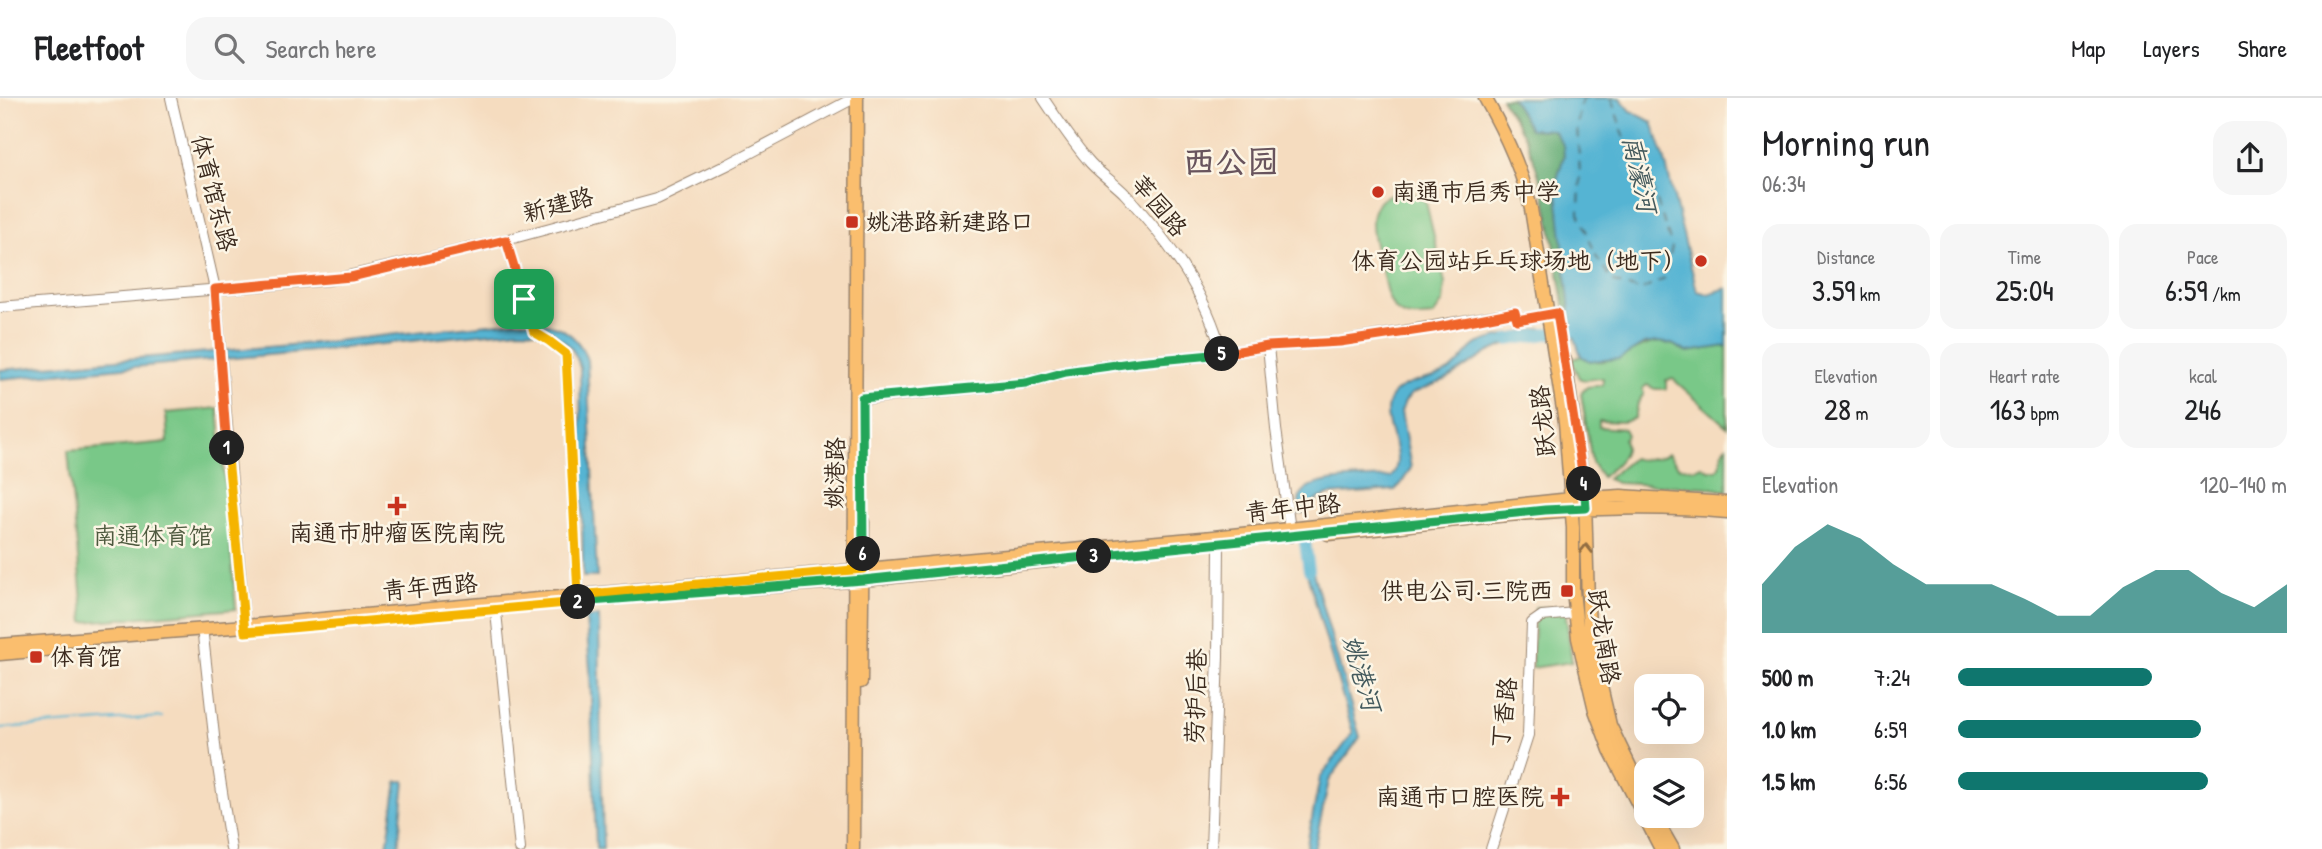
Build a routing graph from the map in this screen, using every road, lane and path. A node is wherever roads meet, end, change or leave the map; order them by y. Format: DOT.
graph roads {
  1 [pos="171,98"];
  2 [pos="856,98"];
  3 [pos="863,98"];
  4 [pos="1044,98"];
  5 [pos="1485,98"];
  6 [pos="1494,98"];
  7 [pos="506,240"];
  8 [pos="215,289"];
  9 [pos="0,307"];
  10 [pos="1554,318"];
  11 [pos="1268,346"];
  12 [pos="1558,347"];
  13 [pos="1222,354"];
  14 [pos="862,398"];
  15 [pos="1586,503"];
  16 [pos="1727,503"];
  17 [pos="1571,504"];
  18 [pos="1727,512"];
  19 [pos="1290,533"];
  20 [pos="1219,544"];
  21 [pos="858,575"];
  22 [pos="578,595"];
  23 [pos="495,606"];
  24 [pos="1575,613"];
  25 [pos="245,629"];
  26 [pos="203,636"];
  27 [pos="0,645"];
  28 [pos="0,654"];
  29 [pos="1634,775"];
  30 [pos="1661,828"];
  31 [pos="231,849"];
  32 [pos="519,849"];
  33 [pos="853,849"];
  34 [pos="860,849"];
  35 [pos="1211,849"];
  36 [pos="1491,849"];
  37 [pos="1661,849"];
  38 [pos="1673,849"];
  1 -- 8 [label="street, 体育馆东路"];
  2 -- 7 [label="street, 新建路"];
  2 -- 21 [label="main road, 姚港路"];
  3 -- 14 [label="main road, 姚港路"];
  4 -- 13 [label="street, 莘园路"];
  5 -- 10 [label="main road, 跃龙路"];
  6 -- 10 [label="main road, 跃龙路"];
  7 -- 8 [label="street, 新建路"];
  7 -- 22 [label="street"];
  8 -- 9 [label="street, 新建路"];
  8 -- 25 [label="street, 体育馆东路"];
  10 -- 11 [label="street"];
  10 -- 12 [label="main road, 跃龙路"];
  11 -- 13 [label="street"];
  11 -- 19 [label="street"];
  12 -- 15 [label="main road, 跃龙路"];
  12 -- 17 [label="main road, 跃龙路"];
  13 -- 14 [label="street"];
  14 -- 21 [label="main road, 姚港路"];
  15 -- 16 [label="main road, 青年中路"];
  15 -- 17 [label="main road, 青年中路"];
  15 -- 18 [label="main road, 青年中路"];
  29 -- 15 [label="main road, 跃龙南路, one-way"];
  17 -- 19 [label="main road, 青年中路"];
  17 -- 24 [label="main road, 跃龙南路"];
  19 -- 20 [label="main road, 青年中路"];
  19 -- 21 [label="main road, 青年中路"];
  20 -- 21 [label="main road, 青年中路"];
  20 -- 35 [label="street, 劳护后巷"];
  21 -- 22 [label="main road, 青年西路"];
  21 -- 23 [label="main road, 青年西路"];
  21 -- 33 [label="main road, 姚港路"];
  21 -- 34 [label="main road, 姚港路"];
  22 -- 23 [label="main road, 青年西路"];
  23 -- 25 [label="main road, 青年西路"];
  23 -- 32 [label="street"];
  24 -- 36 [label="street, 丁香路"];
  24 -- 37 [label="main road, 跃龙南路"];
  25 -- 26 [label="main road, 青年西路"];
  25 -- 27 [label="main road, 青年西路"];
  26 -- 28 [label="main road, 青年西路"];
  26 -- 31 [label="street"];
  30 -- 38 [label="main road"];
}
